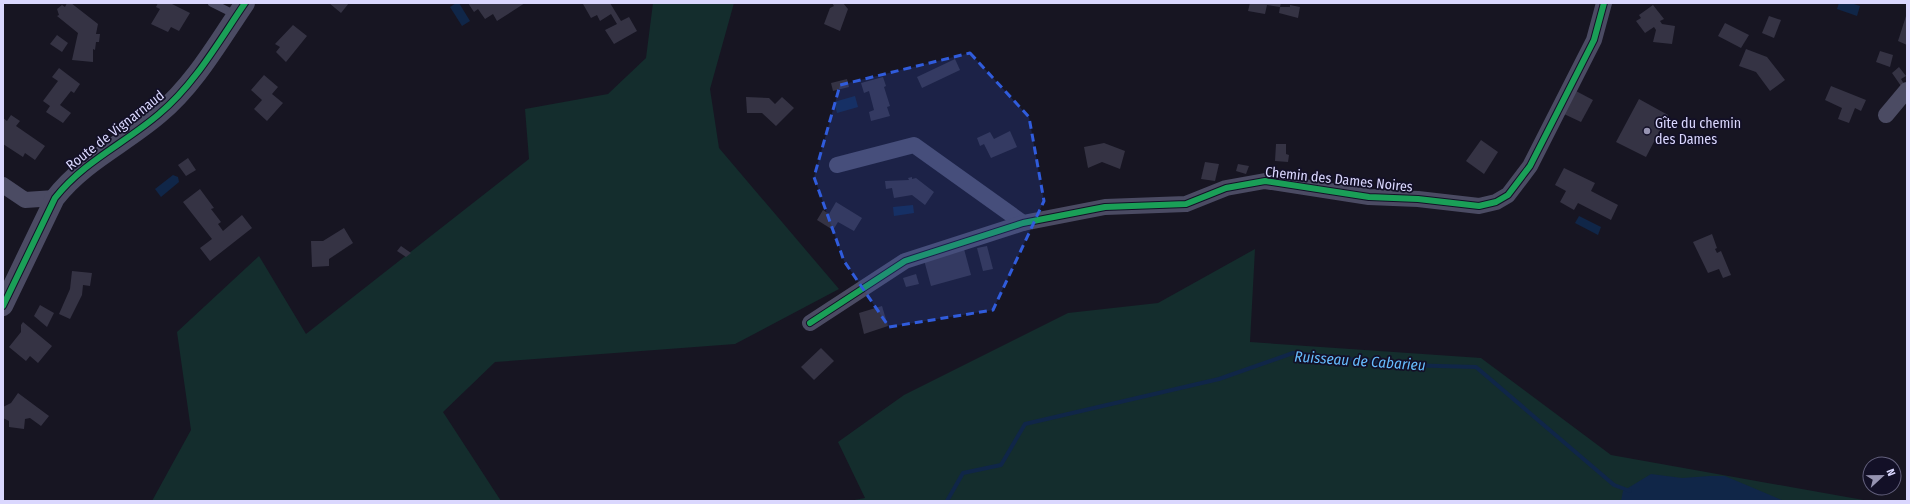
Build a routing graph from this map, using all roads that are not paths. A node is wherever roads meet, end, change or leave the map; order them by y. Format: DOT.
graph roads {
  1 [pos="212,3"];
  2 [pos="1604,3"];
  3 [pos="241,9"];
  4 [pos="1907,90"];
  5 [pos="1886,115"];
  6 [pos="838,165"];
  7 [pos="3,185"];
  8 [pos="55,198"];
  9 [pos="1023,223"];
  10 [pos="3,306"];
  11 [pos="810,322"];
  1 -- 3 [label="lane"];
  2 -- 9 [label="street, Chemin des Dames Noires"];
  3 -- 8 [label="street, Route de Vignarnaud"];
  4 -- 5 [label="street"];
  6 -- 9 [label="street"];
  7 -- 8 [label="street"];
  8 -- 10 [label="street, Route de Vignarnaud"];
  9 -- 11 [label="street, Chemin des Dames Noires"];
}
